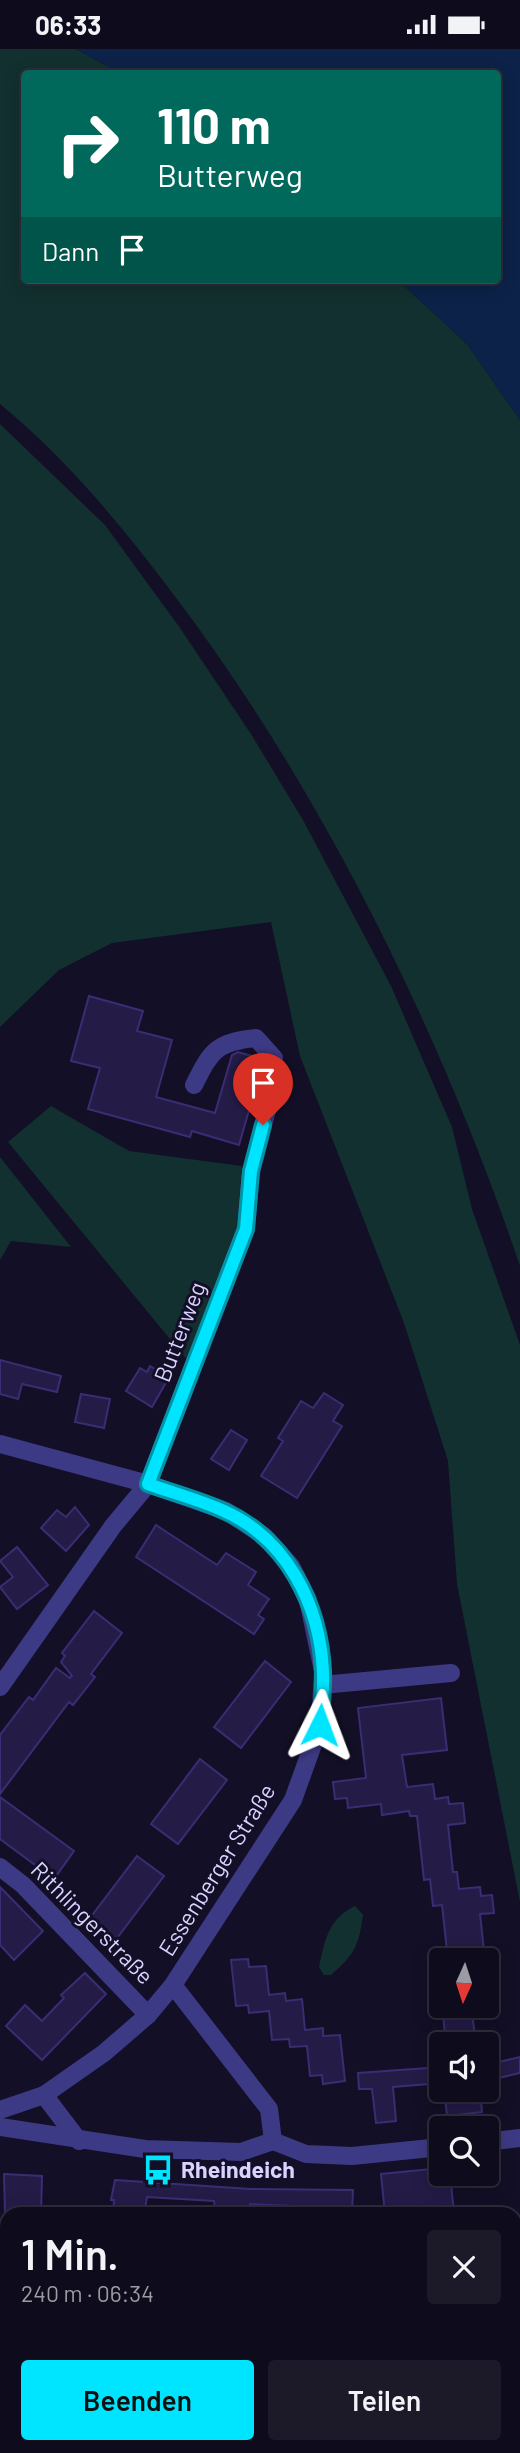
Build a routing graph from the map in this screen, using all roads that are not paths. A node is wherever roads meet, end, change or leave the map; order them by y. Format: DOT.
graph roads {
  1 [pos="194,1085"];
  2 [pos="0,1444"];
  3 [pos="148,1484"];
  4 [pos="451,1673"];
  5 [pos="322,1685"];
  6 [pos="0,1687"];
  7 [pos="0,1867"];
  8 [pos="173,1985"];
  9 [pos="148,2015"];
  10 [pos="44,2095"];
  11 [pos="0,2110"];
  12 [pos="0,2127"];
  13 [pos="520,2138"];
  14 [pos="499,2140"];
  15 [pos="79,2141"];
  16 [pos="273,2141"];
  17 [pos="429,2148"];
  1 -- 3 [label="street, Butterweg"];
  2 -- 3 [label="street, Essenberger Straße"];
  3 -- 5 [label="street, Essenberger Straße"];
  3 -- 6 [label="street, Butterweg"];
  4 -- 5 [label="street"];
  5 -- 8 [label="street, Essenberger Straße"];
  7 -- 9 [label="street, Rithlingerstraße"];
  8 -- 9 [label="street, Essenberger Straße"];
  8 -- 16 [label="street"];
  9 -- 10 [label="street, Essenberger Straße"];
  10 -- 11 [label="street, Essenberger Straße"];
  10 -- 15 [label="street"];
  12 -- 15 [label="street"];
  13 -- 14 [label="street"];
  15 -- 16 [label="street"];
  16 -- 17 [label="street"];
}
